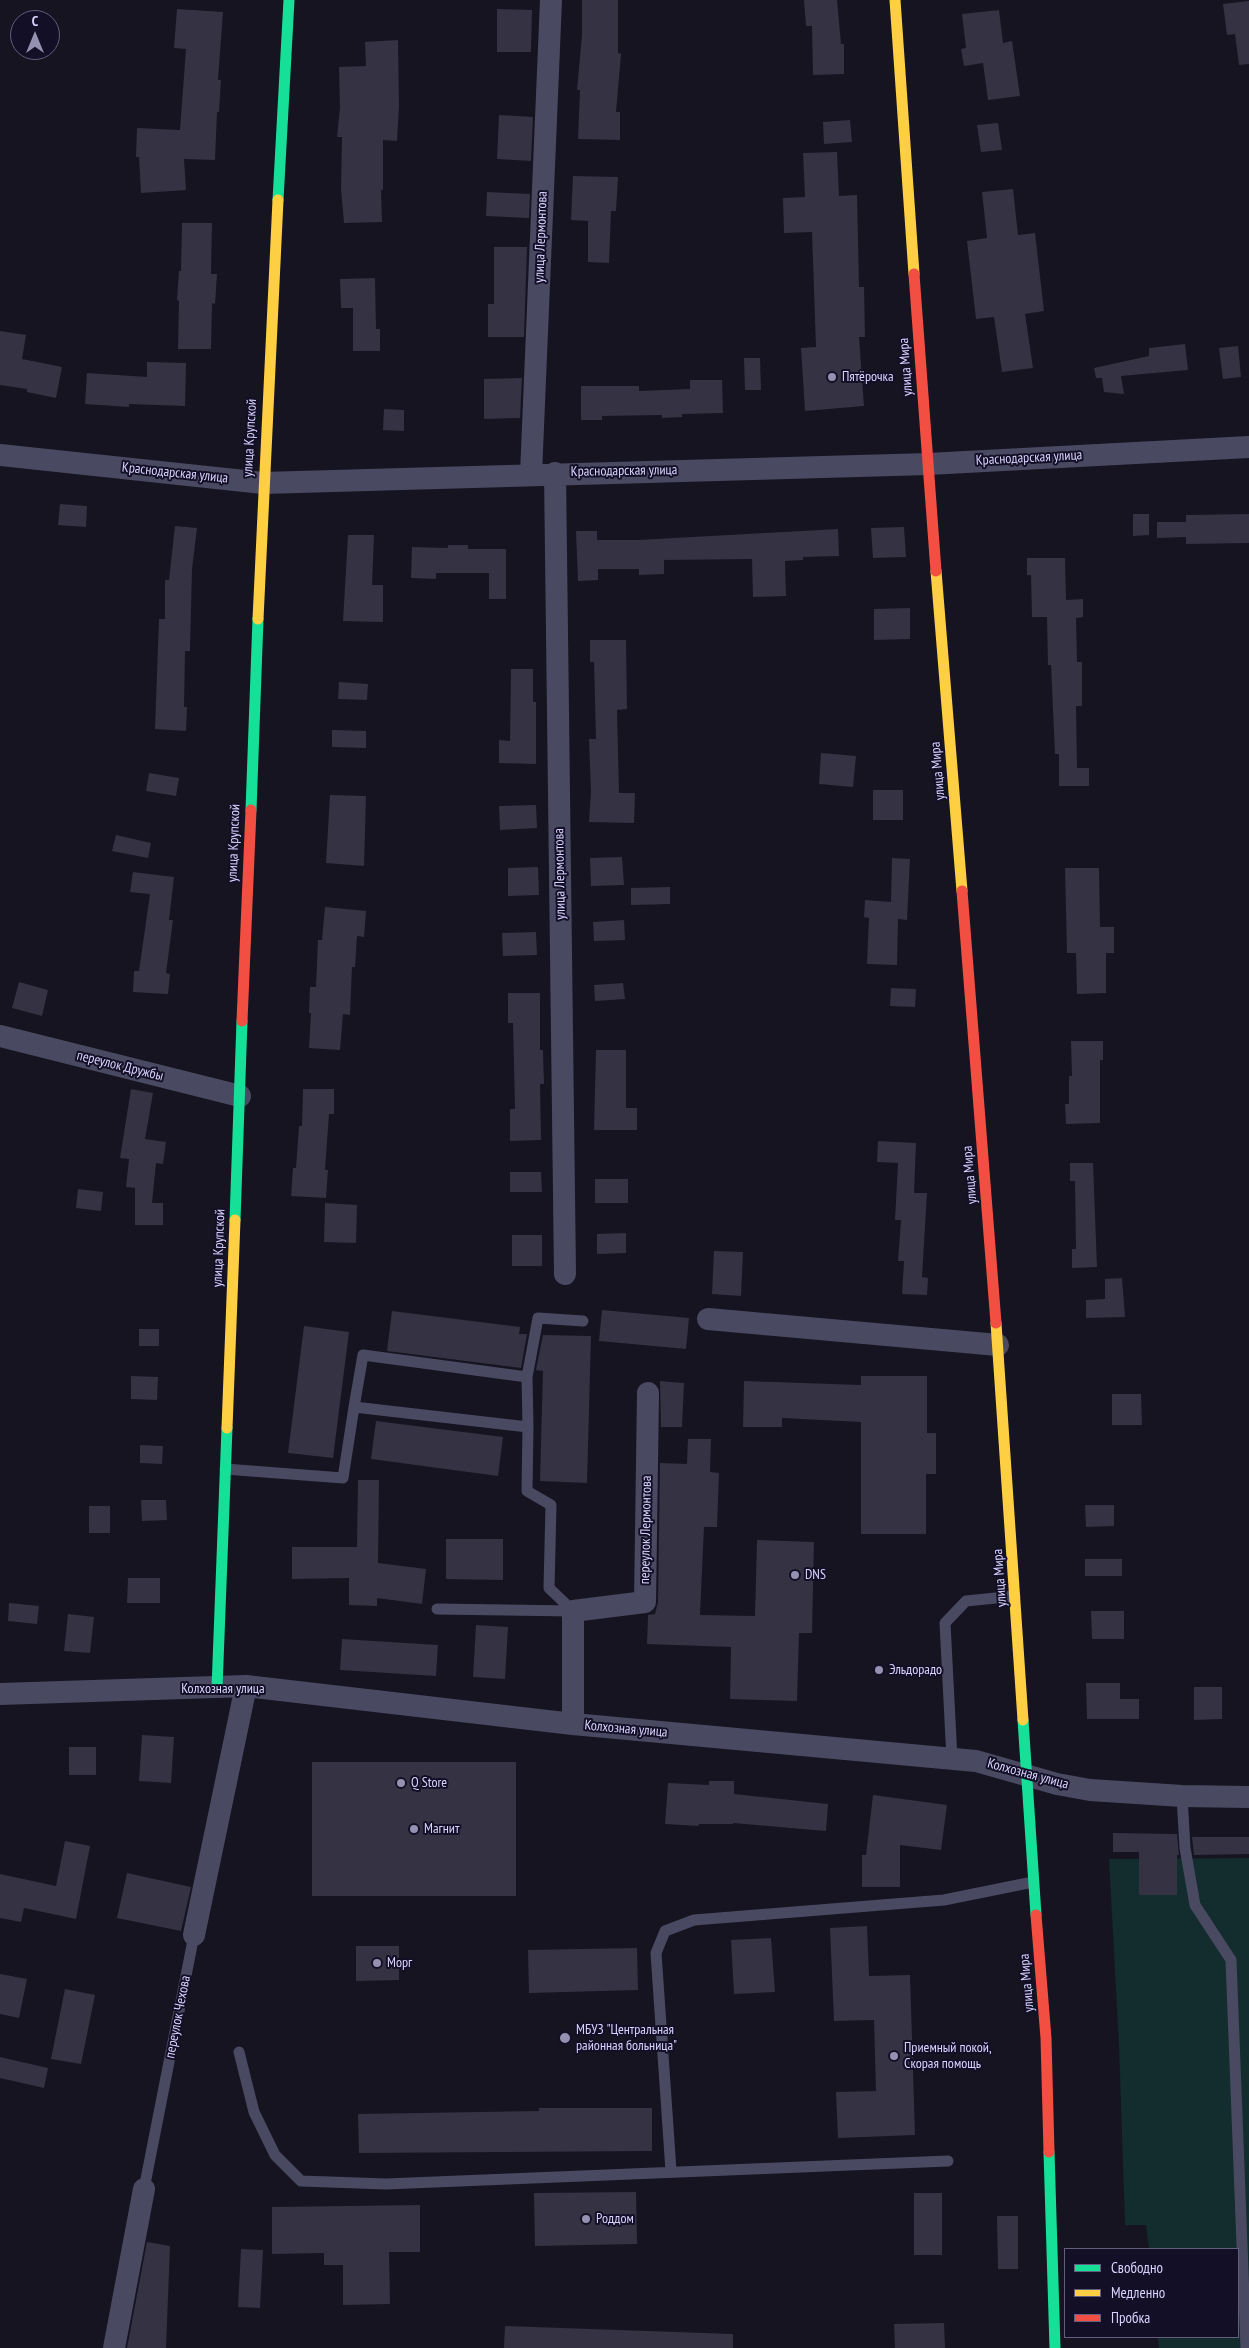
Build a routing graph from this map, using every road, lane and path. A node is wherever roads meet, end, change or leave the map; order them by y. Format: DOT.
graph roads {
  1 [pos="290,0"];
  2 [pos="551,0"];
  3 [pos="895,0"];
  4 [pos="1249,447"];
  5 [pos="0,455"];
  6 [pos="928,464"];
  7 [pos="555,473"];
  8 [pos="531,474"];
  9 [pos="263,483"];
  10 [pos="0,1036"];
  11 [pos="240,1096"];
  12 [pos="565,1274"];
  13 [pos="708,1319"];
  14 [pos="583,1321"];
  15 [pos="998,1346"];
  16 [pos="527,1377"];
  17 [pos="648,1393"];
  18 [pos="354,1407"];
  19 [pos="528,1427"];
  20 [pos="225,1469"];
  21 [pos="1016,1596"];
  22 [pos="437,1609"];
  23 [pos="573,1611"];
  24 [pos="246,1686"];
  25 [pos="217,1688"];
  26 [pos="0,1694"];
  27 [pos="573,1724"];
  28 [pos="952,1759"];
  29 [pos="1028,1776"];
  30 [pos="1182,1796"];
  31 [pos="1249,1797"];
  32 [pos="1034,1882"];
  33 [pos="194,1935"];
  34 [pos="239,2052"];
  35 [pos="948,2161"];
  36 [pos="671,2171"];
  37 [pos="144,2189"];
  38 [pos="114,2348"];
  39 [pos="1055,2348"];
  40 [pos="1246,2348"];
  1 -- 9 [label="main road, улица Крупской"];
  2 -- 8 [label="street, улица Лермонтова"];
  3 -- 6 [label="main road, улица Мира"];
  4 -- 6 [label="street, Краснодарская улица"];
  5 -- 9 [label="street, Краснодарская улица"];
  6 -- 7 [label="street, Краснодарская улица"];
  6 -- 15 [label="main road, улица Мира"];
  7 -- 8 [label="street, Краснодарская улица"];
  7 -- 12 [label="street, улица Лермонтова"];
  8 -- 9 [label="street, Краснодарская улица"];
  9 -- 11 [label="main road, улица Крупской"];
  10 -- 11 [label="street, переулок Дружбы"];
  11 -- 20 [label="main road, улица Крупской"];
  13 -- 15 [label="street"];
  14 -- 16 [label="lane"];
  15 -- 21 [label="main road, улица Мира"];
  16 -- 18 [label="lane"];
  16 -- 19 [label="lane"];
  17 -- 23 [label="street, переулок Лермонтова"];
  18 -- 19 [label="lane"];
  18 -- 20 [label="lane"];
  19 -- 23 [label="lane"];
  20 -- 25 [label="main road, улица Крупской"];
  21 -- 28 [label="lane"];
  21 -- 29 [label="main road, улица Мира"];
  22 -- 23 [label="lane"];
  23 -- 27 [label="street"];
  24 -- 25 [label="street, Колхозная улица"];
  24 -- 27 [label="street, Колхозная улица"];
  24 -- 33 [label="street, переулок Чехова"];
  25 -- 26 [label="street, Колхозная улица"];
  27 -- 28 [label="street, Колхозная улица"];
  28 -- 29 [label="street, Колхозная улица"];
  29 -- 30 [label="street, Колхозная улица"];
  29 -- 32 [label="main road, улица Мира"];
  30 -- 31 [label="street, Колхозная улица"];
  30 -- 40 [label="lane"];
  32 -- 36 [label="lane"];
  32 -- 39 [label="main road, улица Мира"];
  33 -- 37 [label="lane, переулок Чехова"];
  34 -- 36 [label="lane"];
  35 -- 36 [label="lane"];
  37 -- 38 [label="street, переулок Чехова"];
}
